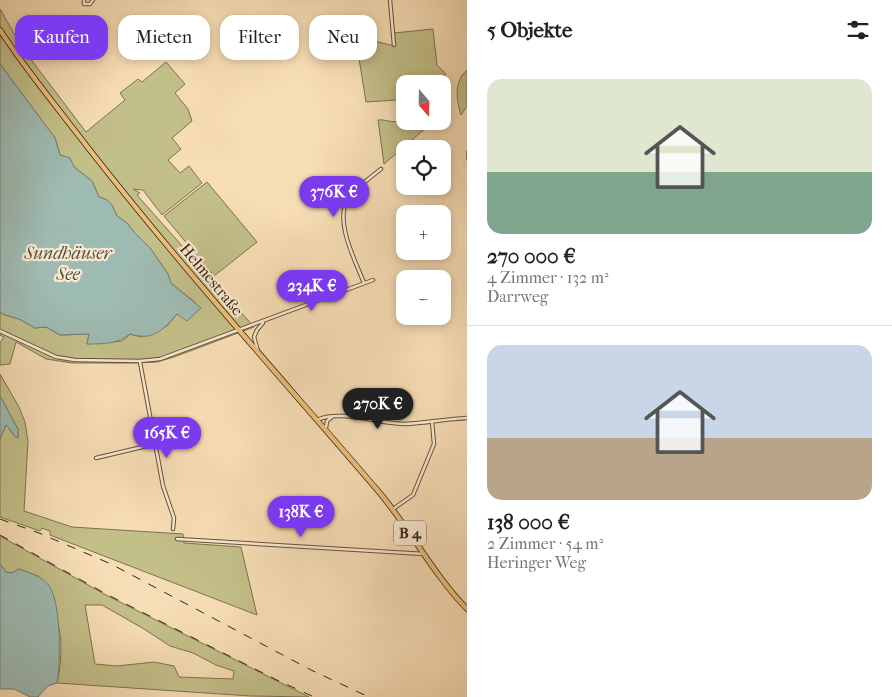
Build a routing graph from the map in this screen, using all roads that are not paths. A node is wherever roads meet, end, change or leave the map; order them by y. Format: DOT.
graph roads {
  1 [pos="84,0"];
  2 [pos="93,0"];
  3 [pos="390,0"];
  4 [pos="0,30"];
  5 [pos="394,45"];
  6 [pos="381,169"];
  7 [pos="373,280"];
  8 [pos="364,284"];
  9 [pos="265,321"];
  10 [pos="239,331"];
  11 [pos="0,332"];
  12 [pos="259,352"];
  13 [pos="140,361"];
  14 [pos="333,416"];
  15 [pos="467,418"];
  16 [pos="317,420"];
  17 [pos="432,421"];
  18 [pos="326,430"];
  19 [pos="155,444"];
  20 [pos="96,458"];
  21 [pos="393,509"];
  22 [pos="173,529"];
  23 [pos="176,539"];
  24 [pos="425,554"];
  25 [pos="467,608"];
  1 -- 2 [label="street"];
  3 -- 5 [label="street"];
  4 -- 10 [label="main road, Helmestraße / B 4"];
  6 -- 8 [label="street"];
  7 -- 8 [label="street"];
  8 -- 9 [label="street"];
  9 -- 10 [label="street"];
  9 -- 12 [label="street"];
  10 -- 12 [label="main road, Helmestraße / B 4"];
  10 -- 13 [label="street"];
  11 -- 13 [label="street"];
  12 -- 16 [label="main road, Helmestraße / B 4"];
  13 -- 19 [label="street"];
  14 -- 16 [label="street"];
  14 -- 17 [label="street"];
  14 -- 18 [label="street"];
  15 -- 17 [label="street"];
  16 -- 18 [label="main road, Helmestraße / B 4"];
  17 -- 21 [label="street"];
  18 -- 21 [label="main road, Helmestraße / B 4"];
  19 -- 20 [label="street"];
  19 -- 22 [label="street"];
  21 -- 24 [label="main road, Helmestraße / B 4"];
  23 -- 24 [label="street"];
  24 -- 25 [label="main road, Helmestraße / B 4"];
}
